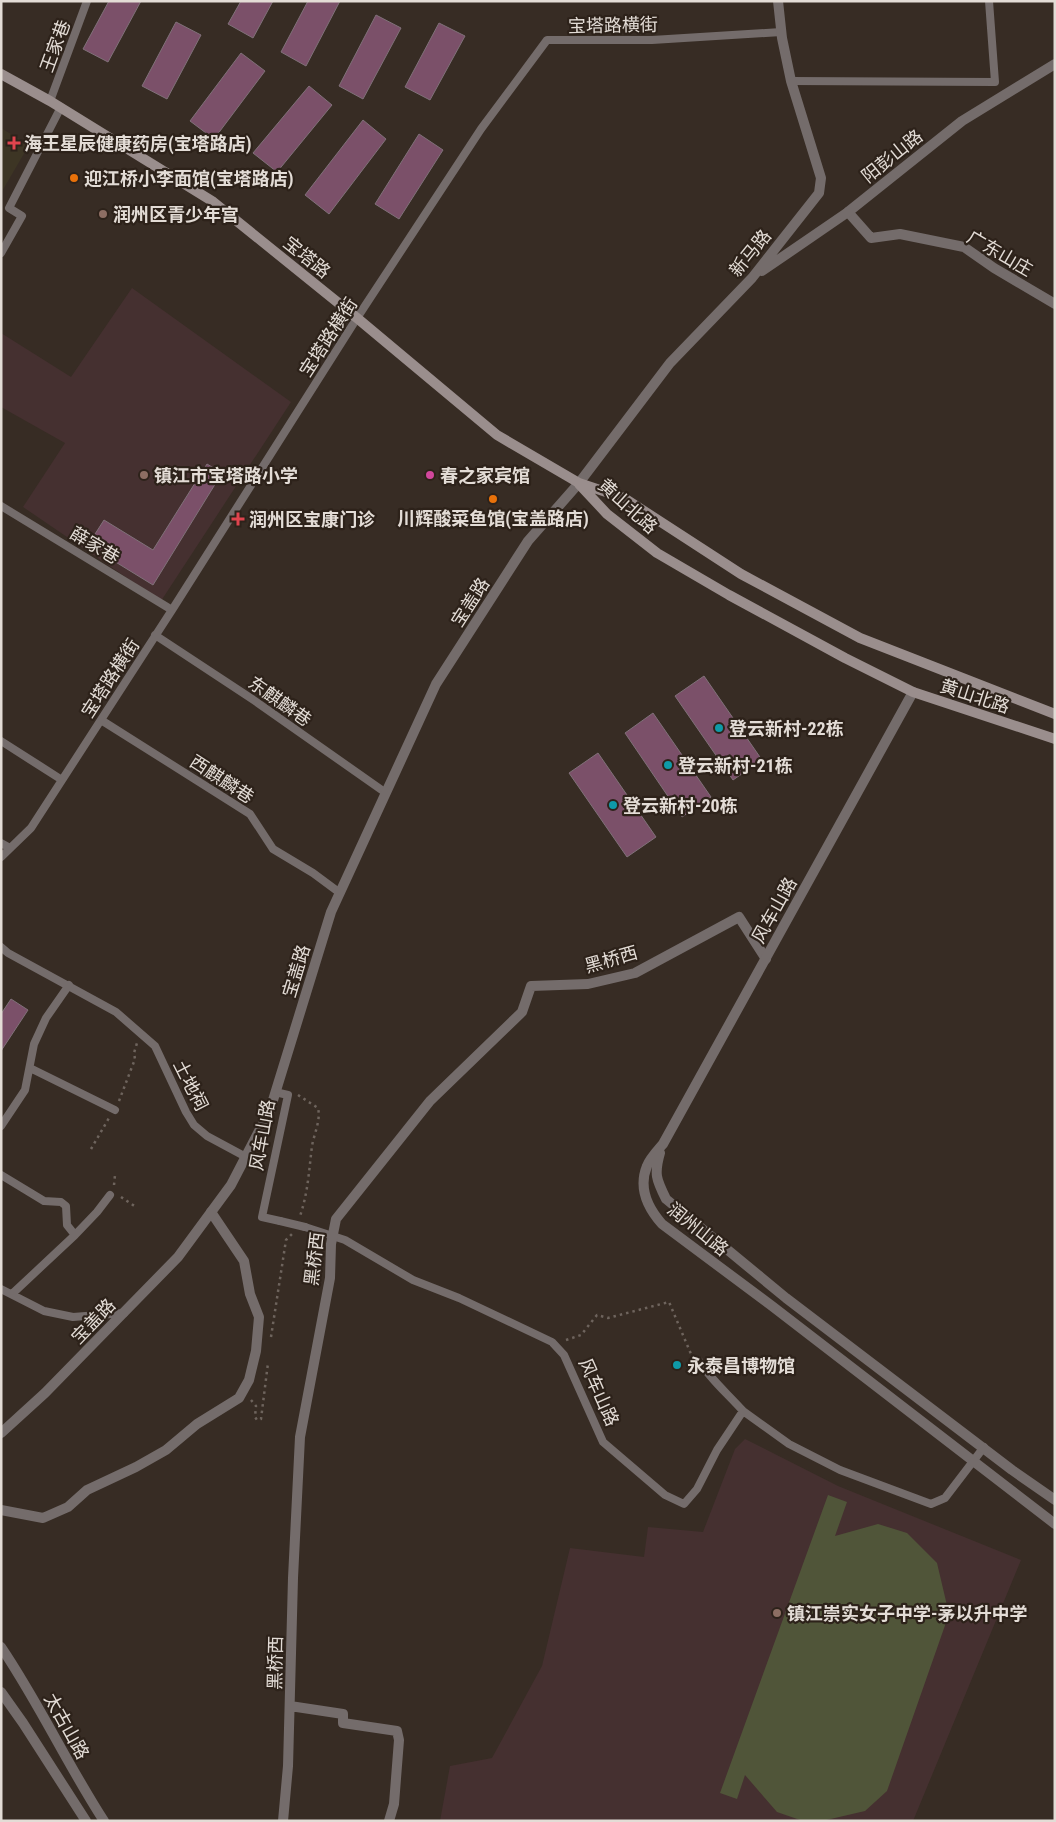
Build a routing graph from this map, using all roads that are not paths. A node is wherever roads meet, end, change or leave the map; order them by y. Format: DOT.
graph roads {
  1 [pos="87,1"];
  2 [pos="778,1"];
  3 [pos="989,1"];
  4 [pos="781,32"];
  5 [pos="1055,64"];
  6 [pos="1,74"];
  7 [pos="791,81"];
  8 [pos="50,101"];
  9 [pos="61,107"];
  10 [pos="848,212"];
  11 [pos="1,253"];
  12 [pos="752,278"];
  13 [pos="1055,304"];
  14 [pos="357,318"];
  15 [pos="579,483"];
  16 [pos="1,506"];
  17 [pos="172,610"];
  18 [pos="155,635"];
  19 [pos="913,692"];
  20 [pos="1055,714"];
  21 [pos="101,720"];
  22 [pos="1055,739"];
  23 [pos="1,741"];
  24 [pos="62,780"];
  25 [pos="386,793"];
  26 [pos="1,843"];
  27 [pos="10,848"];
  28 [pos="1,857"];
  29 [pos="340,893"];
  30 [pos="1,947"];
  31 [pos="766,959"];
  32 [pos="69,985"];
  33 [pos="30,1068"];
  34 [pos="275,1092"];
  35 [pos="115,1110"];
  36 [pos="1,1126"];
  37 [pos="663,1144"];
  38 [pos="246,1157"];
  39 [pos="1,1175"];
  40 [pos="113,1194"];
  41 [pos="211,1212"];
  42 [pos="75,1235"];
  43 [pos="333,1236"];
  44 [pos="1,1288"];
  45 [pos="12,1294"];
  46 [pos="124,1313"];
  47 [pos="699,1362"];
  48 [pos="743,1411"];
  49 [pos="1,1434"];
  50 [pos="984,1447"];
  51 [pos="973,1462"];
  52 [pos="1055,1500"];
  53 [pos="1,1510"];
  54 [pos="1055,1524"];
  55 [pos="1,1647"];
  56 [pos="1,1692"];
  57 [pos="290,1706"];
  58 [pos="86,1821"];
  59 [pos="104,1821"];
  60 [pos="282,1821"];
  61 [pos="389,1821"];
  1 -- 8 [label="lane, 王家巷"];
  2 -- 4 [label="street, 新马路"];
  3 -- 7 [label="lane"];
  4 -- 7 [label="street, 新马路"];
  4 -- 14 [label="lane, 宝塔路横街"];
  5 -- 10 [label="street, 阳彭山路"];
  6 -- 8 [label="main road, 宝塔路"];
  7 -- 12 [label="street, 新马路"];
  8 -- 9 [label="main road, 宝塔路"];
  9 -- 11 [label="lane"];
  9 -- 14 [label="main road, 宝塔路"];
  10 -- 12 [label="street, 阳彭山路"];
  10 -- 13 [label="street, 广东山庄"];
  12 -- 15 [label="street, 新马路"];
  14 -- 15 [label="main road, 宝塔路"];
  14 -- 17 [label="lane, 宝塔路横街"];
  15 -- 19 [label="main road, 黄山北路"];
  15 -- 20 [label="main road, 黄山北路"];
  15 -- 25 [label="street, 宝盖路"];
  16 -- 17 [label="lane, 薛家巷"];
  17 -- 18 [label="lane, 宝塔路横街"];
  18 -- 21 [label="lane, 宝塔路横街"];
  18 -- 25 [label="lane, 东麒麟巷"];
  19 -- 22 [label="main road, 黄山北路"];
  19 -- 31 [label="street, 风车山路"];
  21 -- 24 [label="lane, 宝塔路横街"];
  21 -- 29 [label="lane, 西麒麟巷"];
  23 -- 24 [label="lane"];
  24 -- 27 [label="lane, 宝塔路横街"];
  25 -- 29 [label="street, 宝盖路"];
  26 -- 27 [label="lane"];
  27 -- 28 [label="lane, 宝塔路横街"];
  29 -- 34 [label="street, 宝盖路"];
  30 -- 32 [label="lane, 土地祠"];
  31 -- 37 [label="street, 风车山路"];
  31 -- 43 [label="street, 黑桥西"];
  32 -- 33 [label="lane"];
  32 -- 38 [label="lane, 土地祠"];
  33 -- 35 [label="lane"];
  33 -- 36 [label="lane"];
  34 -- 38 [label="street, 宝盖路"];
  34 -- 43 [label="lane, 风车山路, bridge"];
  37 -- 50 [label="street, 润州山路"];
  37 -- 51 [label="street, 润州山路"];
  38 -- 41 [label="street, 宝盖路"];
  39 -- 42 [label="lane"];
  40 -- 42 [label="lane"];
  41 -- 46 [label="street, 宝盖路"];
  41 -- 53 [label="street"];
  42 -- 45 [label="lane"];
  43 -- 48 [label="lane, 风车山路"];
  43 -- 57 [label="street, 黑桥西"];
  44 -- 45 [label="lane"];
  45 -- 46 [label="lane"];
  46 -- 49 [label="street, 宝盖路"];
  47 -- 48 [label="lane"];
  48 -- 51 [label="lane"];
  50 -- 51 [label="lane"];
  50 -- 52 [label="street, 润州山路"];
  51 -- 54 [label="street, 润州山路"];
  55 -- 59 [label="street, 太古山路"];
  56 -- 58 [label="street, 太古山路"];
  57 -- 60 [label="street, 黑桥西"];
  57 -- 61 [label="street"];
}
